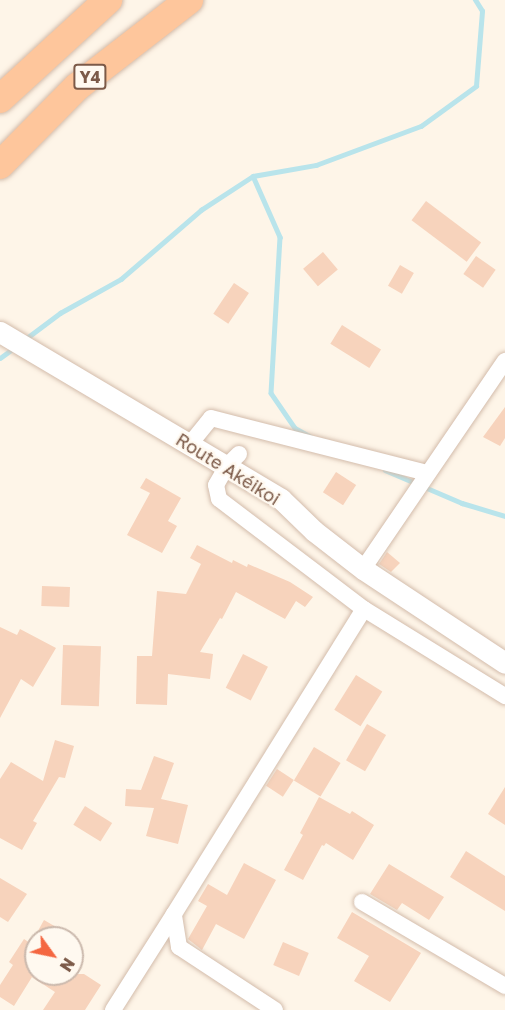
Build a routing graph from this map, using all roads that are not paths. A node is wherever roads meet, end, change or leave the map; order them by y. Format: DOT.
graph roads {
  1 [pos="108,0"];
  2 [pos="189,0"];
  3 [pos="0,99"];
  4 [pos="0,165"];
  5 [pos="0,332"];
  6 [pos="503,367"];
  7 [pos="190,444"];
  8 [pos="233,460"];
  9 [pos="426,473"];
  10 [pos="363,568"];
  11 [pos="364,609"];
  12 [pos="505,663"];
  13 [pos="505,696"];
  14 [pos="362,902"];
  15 [pos="174,914"];
  16 [pos="505,986"];
  17 [pos="113,1010"];
  18 [pos="275,1010"];
  1 -- 3 [label="highway, Y4"];
  2 -- 4 [label="highway, Y4"];
  5 -- 7 [label="street, Route Akéikoi"];
  6 -- 9 [label="street"];
  7 -- 8 [label="street, Route Akéikoi"];
  7 -- 9 [label="street"];
  8 -- 10 [label="street, Route Akéikoi"];
  8 -- 11 [label="street"];
  9 -- 10 [label="street"];
  10 -- 12 [label="street, Route Akéikoi"];
  11 -- 13 [label="street"];
  11 -- 15 [label="street"];
  14 -- 16 [label="street"];
  15 -- 17 [label="street"];
  15 -- 18 [label="street"];
}
